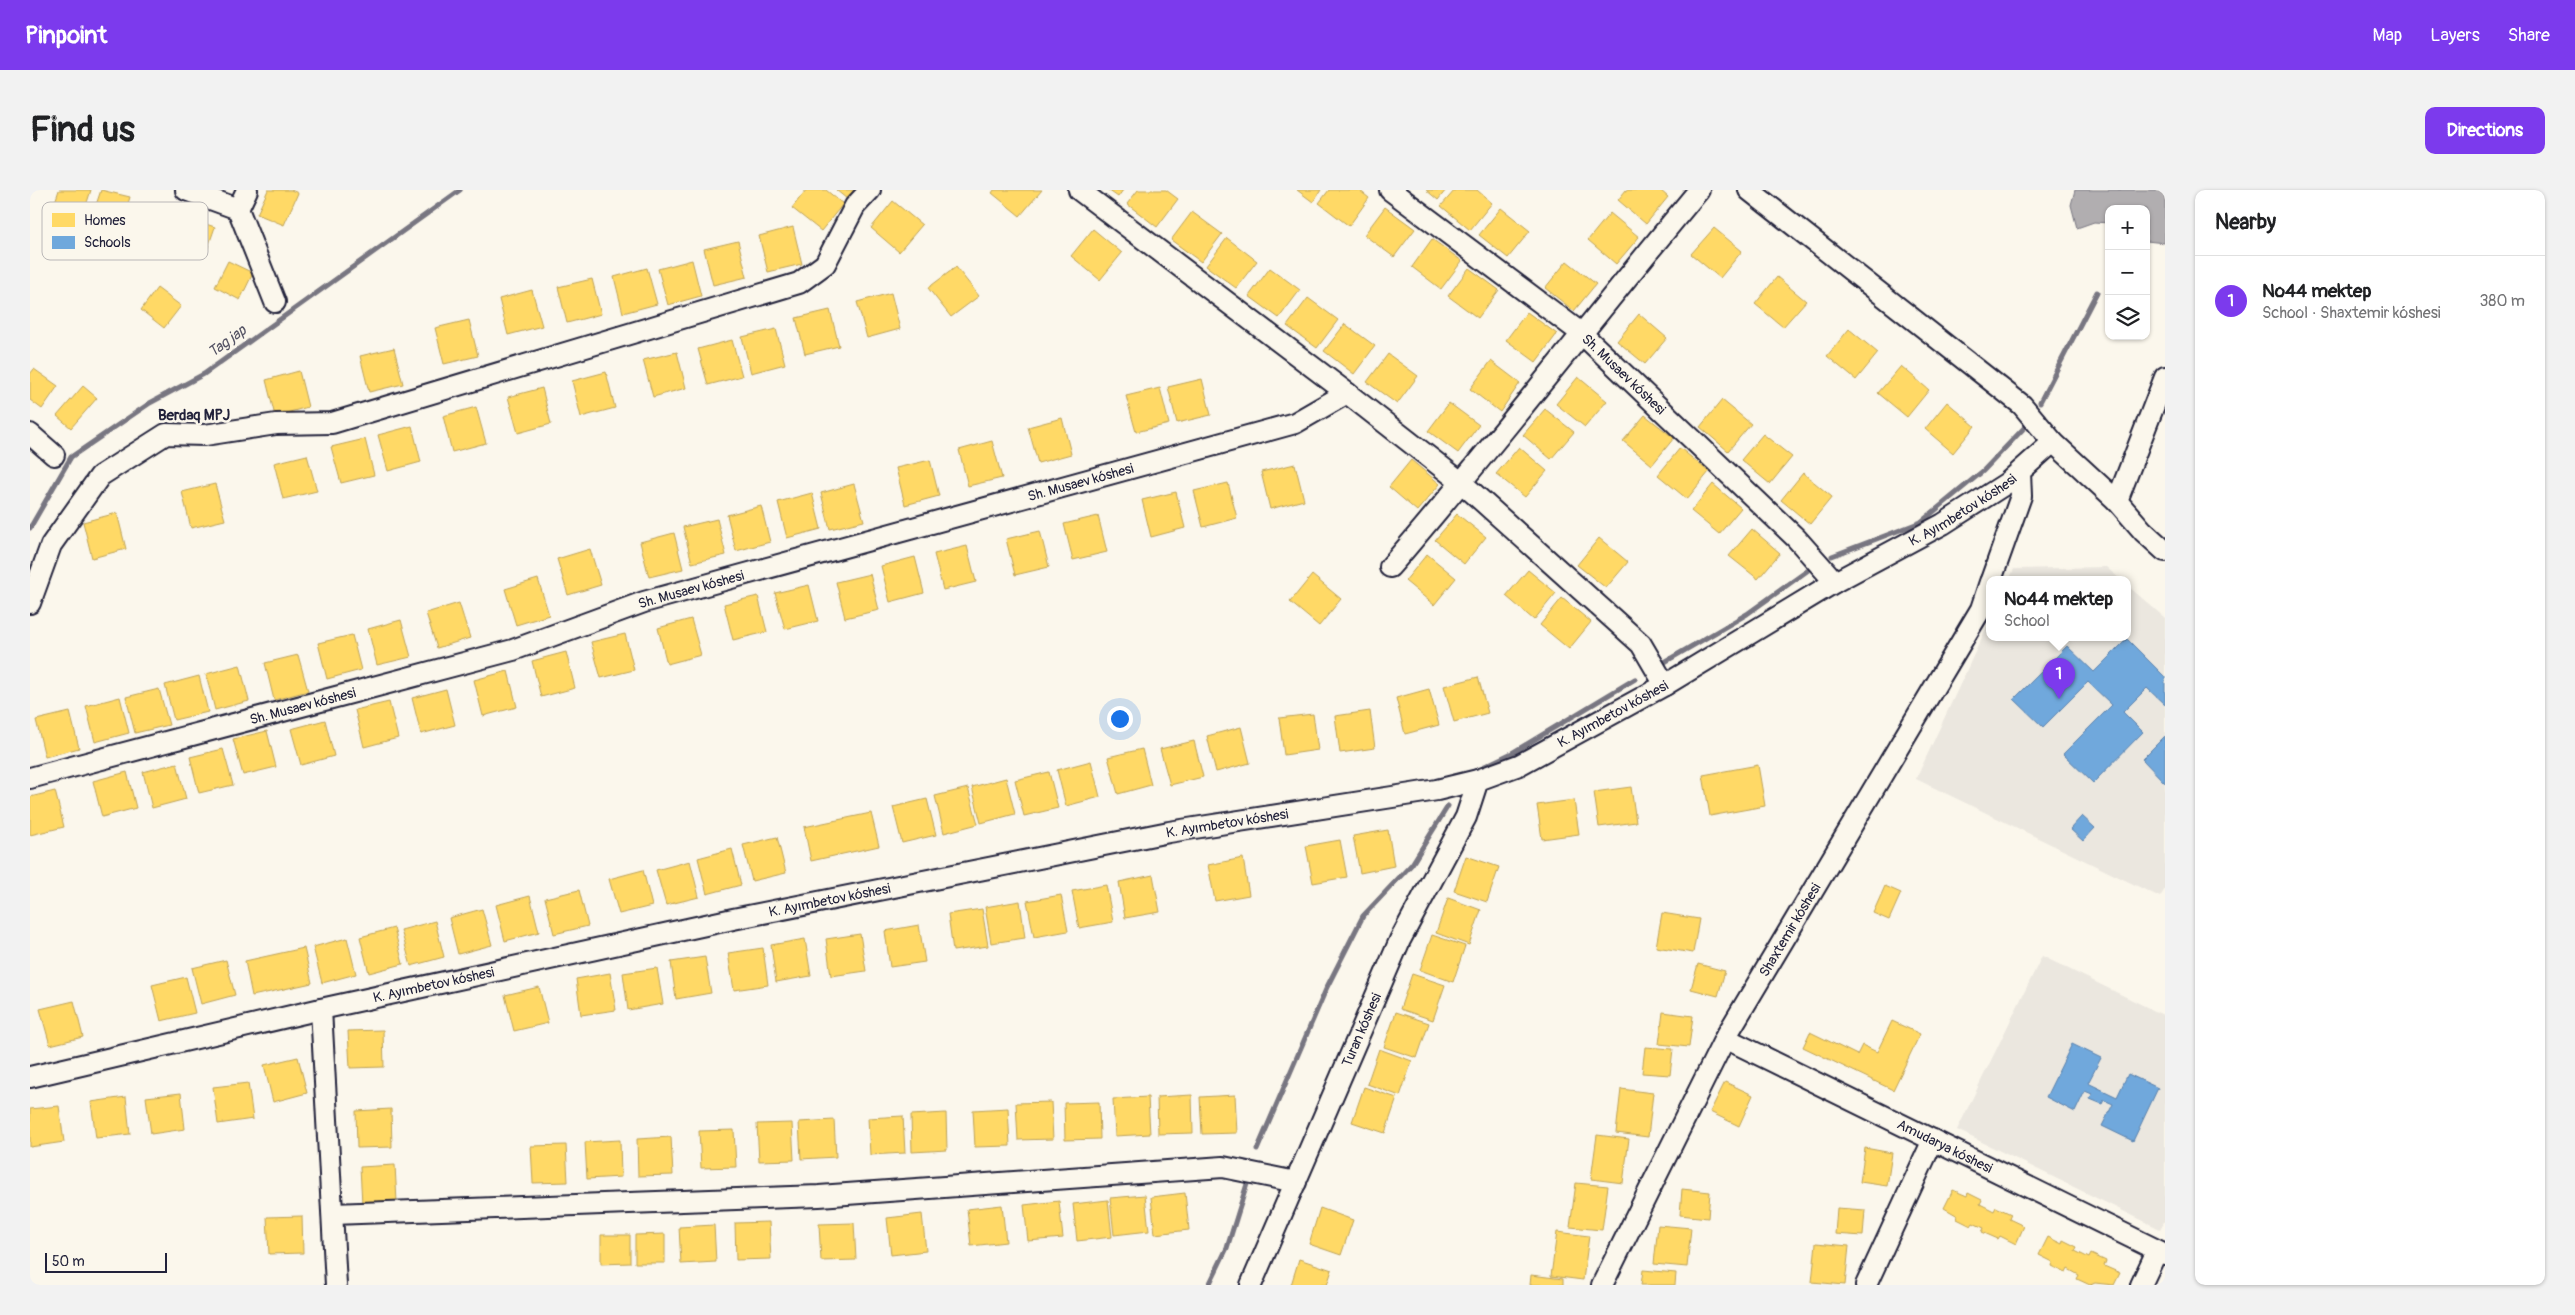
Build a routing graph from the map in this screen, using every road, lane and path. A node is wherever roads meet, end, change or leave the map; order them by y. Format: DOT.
graph roads {
  1 [pos="186,190"];
  2 [pos="247,190"];
  3 [pos="870,190"];
  4 [pos="1079,190"];
  5 [pos="1390,190"];
  6 [pos="1699,190"];
  7 [pos="1749,190"];
  8 [pos="238,209"];
  9 [pos="275,302"];
  10 [pos="1580,333"];
  11 [pos="2165,377"];
  12 [pos="1347,393"];
  13 [pos="30,434"];
  14 [pos="2054,442"];
  15 [pos="54,455"];
  16 [pos="2020,472"];
  17 [pos="1462,483"];
  18 [pos="2117,501"];
  19 [pos="2165,552"];
  20 [pos="1390,566"];
  21 [pos="1993,576"];
  22 [pos="1835,582"];
  23 [pos="1986,594"];
  24 [pos="30,603"];
  25 [pos="1665,685"];
  26 [pos="30,778"];
  27 [pos="1478,780"];
  28 [pos="322,1009"];
  29 [pos="1726,1038"];
  30 [pos="30,1077"];
  31 [pos="1933,1140"];
  32 [pos="1296,1182"];
  33 [pos="333,1214"];
  34 [pos="2161,1253"];
  35 [pos="336,1285"];
  36 [pos="1251,1285"];
  37 [pos="1602,1285"];
  38 [pos="1866,1285"];
  39 [pos="2141,1285"];
  1 -- 8 [label="street"];
  2 -- 8 [label="street"];
  3 -- 24 [label="street"];
  4 -- 12 [label="street"];
  5 -- 10 [label="street, Sh. Musaev kóshesi"];
  6 -- 10 [label="street"];
  7 -- 14 [label="street"];
  8 -- 9 [label="street"];
  10 -- 17 [label="street"];
  10 -- 22 [label="street, Sh. Musaev kóshesi"];
  11 -- 18 [label="street"];
  12 -- 17 [label="street"];
  12 -- 26 [label="street, Sh. Musaev kóshesi"];
  13 -- 15 [label="street"];
  14 -- 16 [label="street, K. Ayımbetov kóshesi"];
  14 -- 18 [label="street"];
  16 -- 21 [label="street, Shaxtemir kóshesi"];
  16 -- 22 [label="street, K. Ayımbetov kóshesi"];
  17 -- 20 [label="street"];
  17 -- 25 [label="street"];
  18 -- 19 [label="street"];
  22 -- 25 [label="street, K. Ayımbetov kóshesi"];
  23 -- 29 [label="street, Shaxtemir kóshesi"];
  25 -- 27 [label="street, K. Ayımbetov kóshesi"];
  27 -- 28 [label="street, K. Ayımbetov kóshesi"];
  27 -- 32 [label="street, Turan kóshesi"];
  28 -- 30 [label="street, K. Ayımbetov kóshesi"];
  28 -- 33 [label="street"];
  29 -- 31 [label="street, Amudarya kóshesi"];
  29 -- 37 [label="street, Shaxtemir kóshesi"];
  31 -- 34 [label="street, Amudarya kóshesi"];
  31 -- 38 [label="street"];
  32 -- 33 [label="street"];
  32 -- 36 [label="street, Turan kóshesi"];
  33 -- 35 [label="street"];
  34 -- 39 [label="street"];
}
